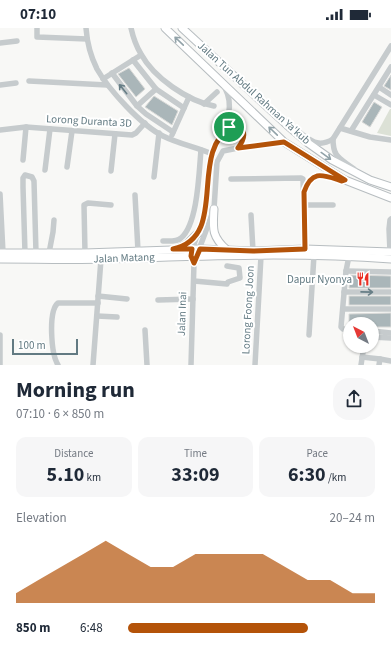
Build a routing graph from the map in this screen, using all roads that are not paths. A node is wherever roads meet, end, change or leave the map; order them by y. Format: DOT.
graph roads {
  1 [pos="37,28"];
  2 [pos="86,28"];
  3 [pos="131,28"];
  4 [pos="165,28"];
  5 [pos="182,28"];
  6 [pos="88,39"];
  7 [pos="17,41"];
  8 [pos="0,43"];
  9 [pos="391,46"];
  10 [pos="141,54"];
  11 [pos="132,60"];
  12 [pos="391,67"];
  13 [pos="112,73"];
  14 [pos="103,79"];
  15 [pos="29,81"];
  16 [pos="16,83"];
  17 [pos="223,83"];
  18 [pos="107,84"];
  19 [pos="0,85"];
  20 [pos="379,87"];
  21 [pos="156,89"];
  22 [pos="217,92"];
  23 [pos="374,95"];
  24 [pos="391,95"];
  25 [pos="189,97"];
  26 [pos="204,104"];
  27 [pos="391,105"];
  28 [pos="137,106"];
  29 [pos="214,106"];
  30 [pos="184,108"];
  31 [pos="146,123"];
  32 [pos="287,125"];
  33 [pos="26,127"];
  34 [pos="340,128"];
  35 [pos="50,129"];
  36 [pos="0,130"];
  37 [pos="72,131"];
  38 [pos="351,131"];
  39 [pos="173,132"];
  40 [pos="158,133"];
  41 [pos="222,133"];
  42 [pos="114,134"];
  43 [pos="170,139"];
  44 [pos="333,139"];
  45 [pos="391,140"];
  46 [pos="284,142"];
  47 [pos="238,148"];
  48 [pos="201,150"];
  49 [pos="212,154"];
  50 [pos="23,160"];
  51 [pos="67,167"];
  52 [pos="45,170"];
  53 [pos="111,171"];
  54 [pos="361,175"];
  55 [pos="154,177"];
  56 [pos="230,179"];
  57 [pos="345,180"];
  58 [pos="391,188"];
  59 [pos="304,192"];
  60 [pos="0,194"];
  61 [pos="135,195"];
  62 [pos="391,198"];
  63 [pos="111,205"];
  64 [pos="304,205"];
  65 [pos="333,205"];
  66 [pos="214,209"];
  67 [pos="251,215"];
  68 [pos="391,219"];
  69 [pos="54,220"];
  70 [pos="199,232"];
  71 [pos="163,241"];
  72 [pos="173,249"];
  73 [pos="305,249"];
  74 [pos="226,250"];
  75 [pos="138,251"];
  76 [pos="253,251"];
  77 [pos="195,252"];
  78 [pos="25,253"];
  79 [pos="36,253"];
  80 [pos="49,253"];
  81 [pos="85,253"];
  82 [pos="391,254"];
  83 [pos="1,255"];
  84 [pos="314,255"];
  85 [pos="260,256"];
  86 [pos="349,256"];
  87 [pos="101,259"];
  88 [pos="227,266"];
  89 [pos="346,271"];
  90 [pos="391,272"];
  91 [pos="194,281"];
  92 [pos="344,292"];
  93 [pos="391,292"];
  94 [pos="192,298"];
  95 [pos="98,299"];
  96 [pos="127,299"];
  97 [pos="158,300"];
  98 [pos="343,309"];
  99 [pos="391,309"];
  100 [pos="97,316"];
  101 [pos="117,317"];
  102 [pos="145,330"];
  103 [pos="343,330"];
  104 [pos="379,332"];
  105 [pos="391,333"];
  106 [pos="309,334"];
  107 [pos="0,335"];
  108 [pos="379,337"];
  109 [pos="391,338"];
  110 [pos="0,341"];
  111 [pos="363,353"];
  112 [pos="362,357"];
  113 [pos="391,361"];
  114 [pos="380,362"];
  115 [pos="56,364"];
  116 [pos="0,365"];
  117 [pos="93,365"];
  118 [pos="147,365"];
  119 [pos="191,365"];
  120 [pos="255,365"];
  121 [pos="361,365"];
  1 -- 6 [label="street"];
  2 -- 6 [label="street"];
  3 -- 10 [label="street"];
  17 -- 4 [label="main road, Jalan Tun Abdul Rahman Ya'kub, one-way"];
  5 -- 32 [label="main road, Jalan Tun Abdul Rahman Ya'kub"];
  6 -- 14 [label="street"];
  7 -- 8 [label="street"];
  9 -- 34 [label="street"];
  10 -- 11 [label="street"];
  10 -- 25 [label="street"];
  11 -- 13 [label="street"];
  11 -- 21 [label="street"];
  12 -- 20 [label="street"];
  13 -- 14 [label="street"];
  28 -- 13 [label="street, one-way"];
  14 -- 18 [label="street"];
  15 -- 18 [label="street"];
  16 -- 19 [label="street"];
  17 -- 41 [label="street"];
  46 -- 17 [label="main road, Jalan Tun Abdul Rahman Ya'kub, one-way"];
  18 -- 31 [label="street"];
  20 -- 23 [label="street"];
  20 -- 24 [label="street"];
  21 -- 28 [label="street"];
  21 -- 30 [label="street"];
  22 -- 26 [label="street"];
  23 -- 27 [label="street"];
  23 -- 38 [label="street"];
  25 -- 26 [label="street"];
  25 -- 30 [label="street"];
  26 -- 29 [label="street"];
  28 -- 39 [label="street"];
  30 -- 39 [label="street"];
  31 -- 40 [label="street"];
  31 -- 42 [label="street, Lorong Duranta 3D"];
  32 -- 44 [label="street"];
  32 -- 54 [label="main road, Jalan Tun Abdul Rahman Ya'kub, one-way"];
  33 -- 35 [label="street, Lorong Duranta 3D"];
  33 -- 36 [label="street, Lorong Duranta 3D"];
  33 -- 50 [label="street"];
  34 -- 38 [label="street"];
  34 -- 44 [label="street"];
  35 -- 37 [label="street, Lorong Duranta 3D"];
  35 -- 52 [label="street"];
  37 -- 42 [label="street, Lorong Duranta 3D"];
  37 -- 51 [label="street"];
  38 -- 45 [label="street"];
  39 -- 43 [label="street"];
  40 -- 43 [label="street"];
  40 -- 55 [label="street"];
  41 -- 47 [label="street"];
  41 -- 49 [label="street"];
  42 -- 53 [label="street"];
  43 -- 48 [label="street"];
  44 -- 54 [label="street"];
  46 -- 47 [label="street"];
  46 -- 57 [label="main road, Jalan Tun Abdul Rahman Ya'kub"];
  47 -- 66 [label="street"];
  48 -- 49 [label="street"];
  48 -- 71 [label="street"];
  49 -- 70 [label="street"];
  54 -- 58 [label="main road, Jalan Tun Abdul Rahman Ya'kub"];
  56 -- 59 [label="street"];
  57 -- 59 [label="street"];
  57 -- 62 [label="main road, Jalan Tun Abdul Rahman Ya'kub"];
  59 -- 64 [label="street"];
  60 -- 83 [label="street"];
  61 -- 75 [label="street"];
  63 -- 81 [label="street"];
  64 -- 65 [label="street"];
  64 -- 73 [label="street"];
  66 -- 74 [label="main road"];
  66 -- 77 [label="street"];
  67 -- 76 [label="street"];
  68 -- 82 [label="street"];
  69 -- 80 [label="street"];
  70 -- 72 [label="main road"];
  70 -- 77 [label="street"];
  72 -- 75 [label="main road, Jalan Matang"];
  72 -- 77 [label="main road, Jalan Matang"];
  73 -- 76 [label="main road, Jalan Matang"];
  73 -- 82 [label="main road, Jalan Matang"];
  74 -- 76 [label="main road, Jalan Matang"];
  74 -- 77 [label="main road, Jalan Matang"];
  75 -- 81 [label="main road, Jalan Matang"];
  77 -- 85 [label="main road, Jalan Matang"];
  77 -- 87 [label="main road, Jalan Matang"];
  77 -- 91 [label="street, Jalan Inai"];
  78 -- 79 [label="main road, Jalan Matang"];
  78 -- 79 [label="street"];
  78 -- 83 [label="main road, Jalan Matang"];
  79 -- 80 [label="main road, Jalan Matang"];
  80 -- 81 [label="main road, Jalan Matang"];
  82 -- 86 [label="main road, Jalan Matang"];
  83 -- 87 [label="main road, Jalan Matang"];
  84 -- 85 [label="main road, Jalan Matang"];
  84 -- 86 [label="main road, Jalan Matang"];
  84 -- 106 [label="street"];
  85 -- 120 [label="street, Lorong Foong Joon"];
  86 -- 89 [label="street"];
  87 -- 95 [label="street"];
  88 -- 91 [label="street"];
  89 -- 90 [label="street"];
  89 -- 92 [label="street"];
  91 -- 94 [label="street, Jalan Inai"];
  92 -- 93 [label="street, one-way"];
  92 -- 98 [label="street"];
  94 -- 97 [label="street"];
  94 -- 119 [label="street, Jalan Inai"];
  95 -- 96 [label="street"];
  95 -- 100 [label="street"];
  95 -- 115 [label="street"];
  98 -- 99 [label="street"];
  98 -- 103 [label="street"];
  100 -- 101 [label="street"];
  100 -- 117 [label="street"];
  102 -- 118 [label="street"];
  104 -- 105 [label="street"];
  107 -- 110 [label="street"];
  108 -- 109 [label="street"];
  110 -- 116 [label="street"];
  111 -- 112 [label="street"];
  112 -- 114 [label="street"];
  112 -- 121 [label="street"];
  113 -- 114 [label="street"];
}
